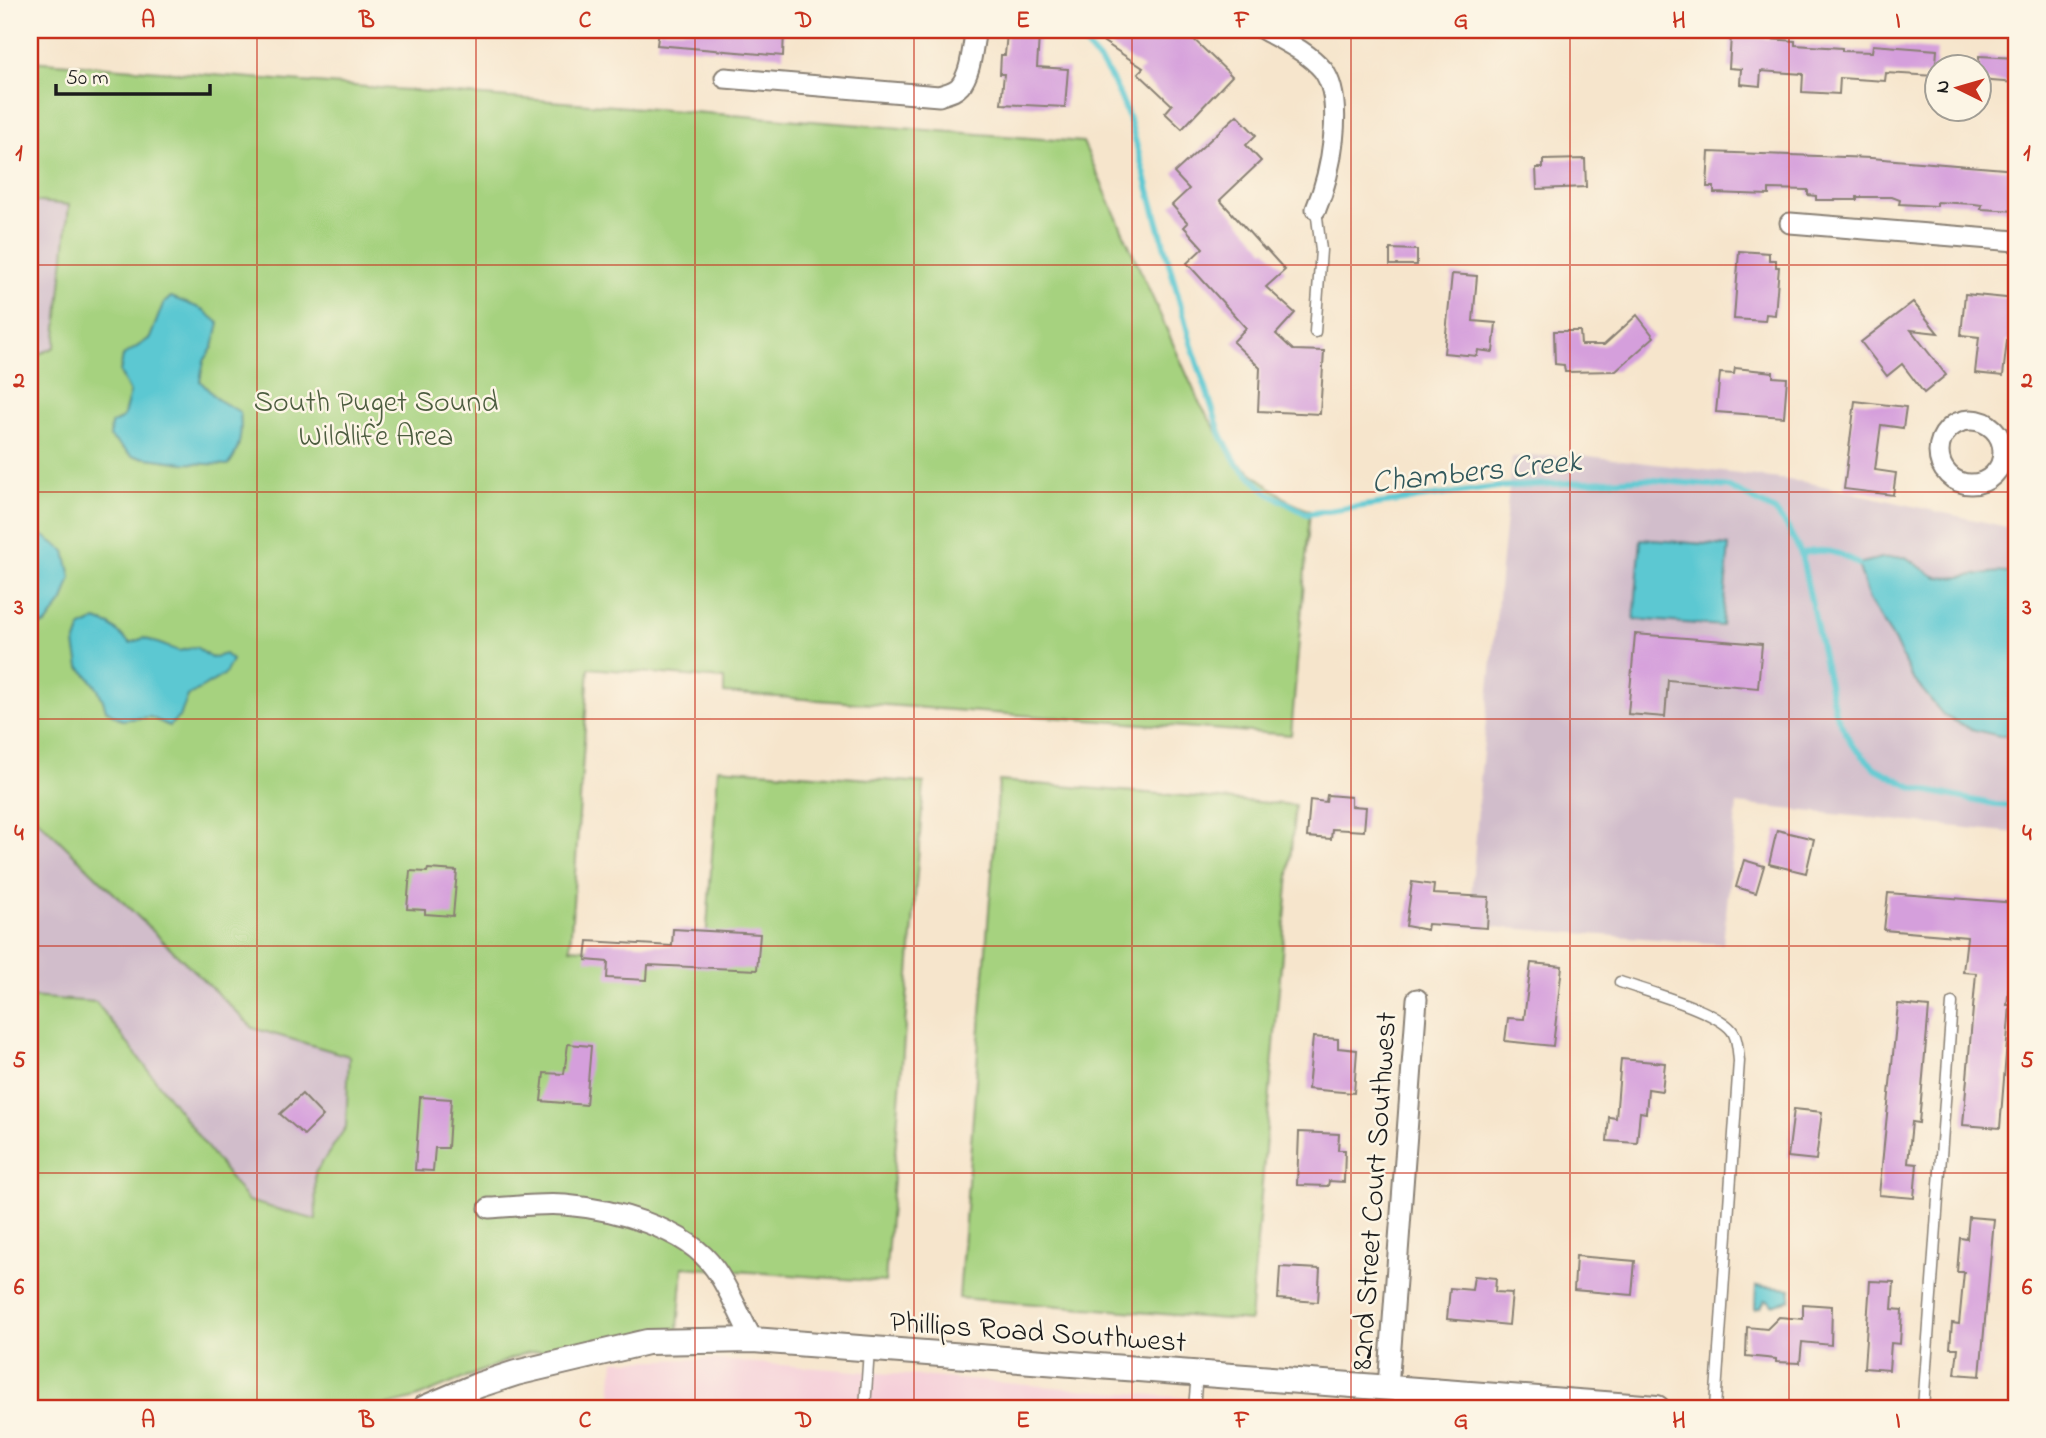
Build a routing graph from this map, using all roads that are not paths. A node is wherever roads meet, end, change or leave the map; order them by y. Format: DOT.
graph roads {
  1 [pos="975,30"];
  2 [pos="1264,30"];
  3 [pos="725,78"];
  4 [pos="1317,209"];
  5 [pos="1790,223"];
  6 [pos="2016,241"];
  7 [pos="1315,331"];
  8 [pos="1620,982"];
  9 [pos="1417,999"];
  10 [pos="1952,1003"];
  11 [pos="489,1208"];
  12 [pos="753,1340"];
  13 [pos="869,1350"];
  14 [pos="1197,1374"];
  15 [pos="1388,1387"];
  16 [pos="1474,1401"];
  17 [pos="428,1408"];
  18 [pos="865,1408"];
  19 [pos="1194,1408"];
  20 [pos="1657,1408"];
  21 [pos="1714,1408"];
  22 [pos="1923,1408"];
  1 -- 3 [label="street"];
  2 -- 4 [label="street"];
  4 -- 7 [label="lane"];
  5 -- 6 [label="street"];
  8 -- 21 [label="lane"];
  9 -- 15 [label="street, 82nd Street Court Southwest"];
  10 -- 22 [label="lane"];
  11 -- 12 [label="street"];
  12 -- 13 [label="street, Phillips Road Southwest"];
  12 -- 17 [label="street, Phillips Road Southwest"];
  13 -- 14 [label="street, Phillips Road Southwest"];
  13 -- 18 [label="lane"];
  14 -- 15 [label="street, Phillips Road Southwest"];
  14 -- 19 [label="lane"];
  15 -- 16 [label="street, Phillips Road Southwest"];
  16 -- 20 [label="street, Phillips Road Southwest"];
}
